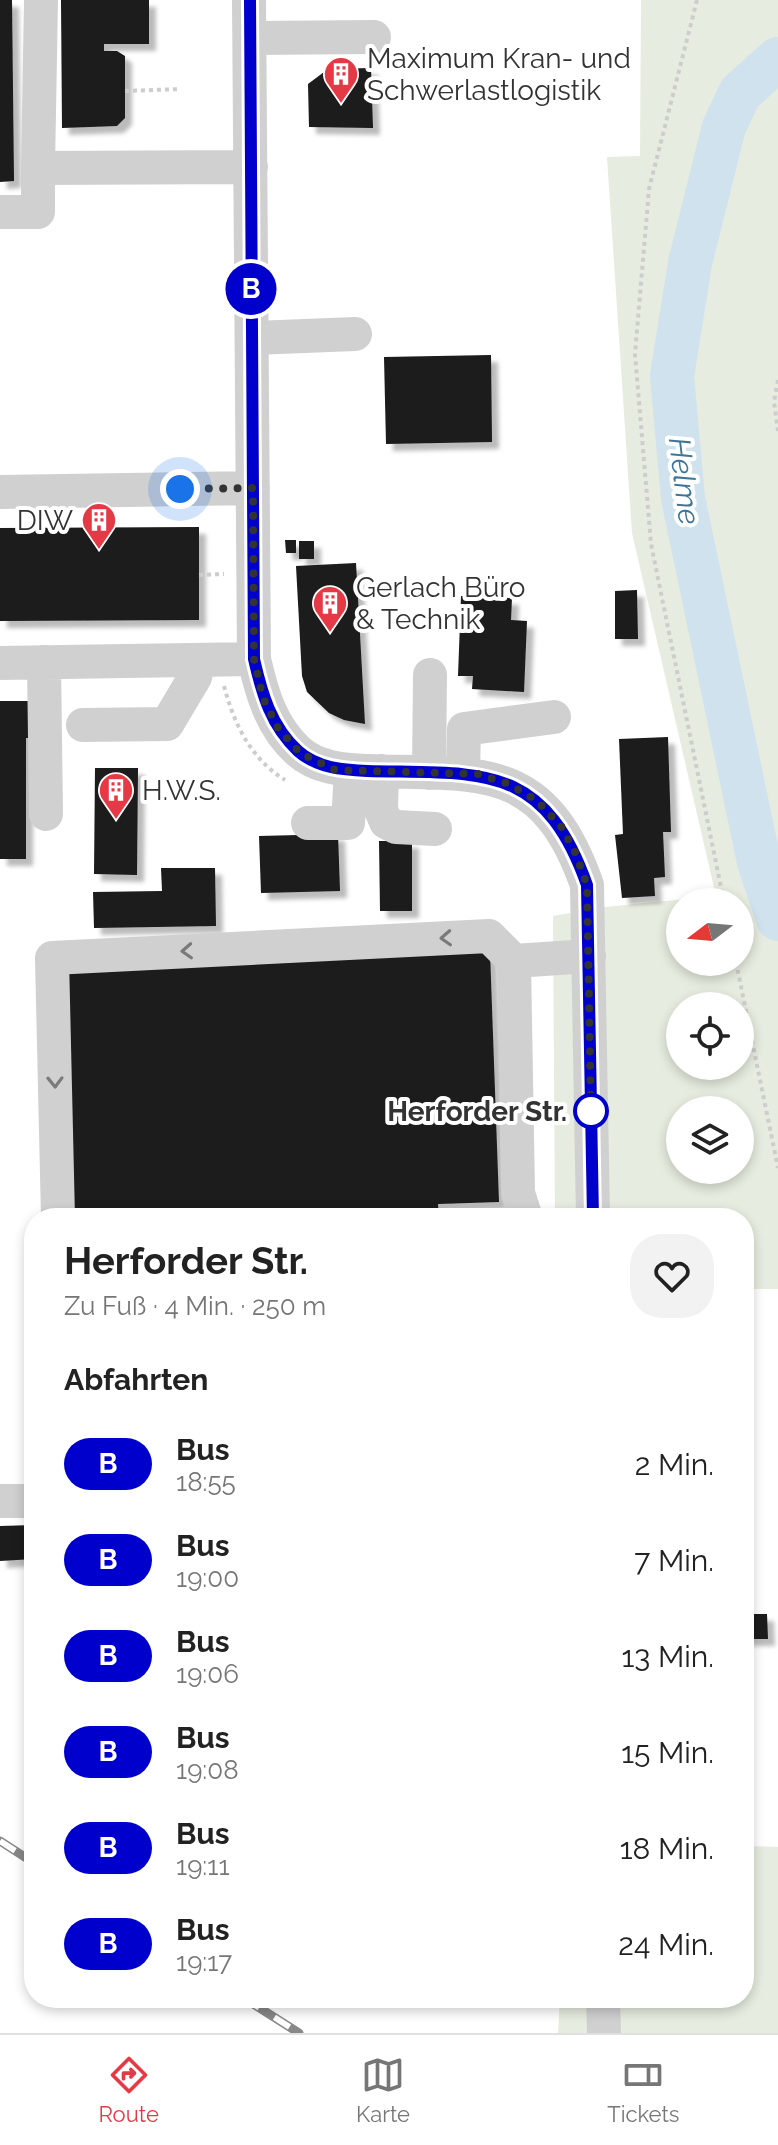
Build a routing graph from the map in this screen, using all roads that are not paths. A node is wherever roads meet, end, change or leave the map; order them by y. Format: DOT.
graph roads {
  1 [pos="41,0"];
  2 [pos="249,0"];
  3 [pos="374,37"];
  4 [pos="250,38"];
  5 [pos="251,167"];
  6 [pos="38,168"];
  7 [pos="0,212"];
  8 [pos="355,334"];
  9 [pos="252,338"];
  10 [pos="253,488"];
  11 [pos="0,492"];
  12 [pos="226,659"];
  13 [pos="44,662"];
  14 [pos="0,663"];
  15 [pos="430,675"];
  16 [pos="554,717"];
  17 [pos="83,725"];
  18 [pos="367,771"];
  19 [pos="429,773"];
  20 [pos="463,774"];
  21 [pos="46,814"];
  22 [pos="308,823"];
  23 [pos="435,829"];
  24 [pos="589,956"];
  25 [pos="514,961"];
  26 [pos="58,1208"];
  27 [pos="523,1208"];
  28 [pos="593,1208"];
  29 [pos="0,1501"];
  30 [pos="24,1501"];
  31 [pos="603,2008"];
  32 [pos="604,2033"];
  1 -- 6 [label="street"];
  2 -- 4 [label="street"];
  3 -- 4 [label="street"];
  4 -- 5 [label="street"];
  5 -- 6 [label="street"];
  5 -- 9 [label="street"];
  6 -- 7 [label="street"];
  8 -- 9 [label="street"];
  9 -- 10 [label="street"];
  10 -- 11 [label="street"];
  10 -- 12 [label="street"];
  12 -- 13 [label="street"];
  12 -- 17 [label="street"];
  12 -- 18 [label="street"];
  13 -- 14 [label="street"];
  13 -- 21 [label="street"];
  15 -- 19 [label="street"];
  16 -- 20 [label="street"];
  18 -- 19 [label="street"];
  18 -- 22 [label="street"];
  18 -- 23 [label="street"];
  19 -- 20 [label="street"];
  20 -- 24 [label="street"];
  24 -- 25 [label="street"];
  24 -- 28 [label="street"];
  25 -- 26 [label="street, one-way"];
  25 -- 27 [label="street"];
  29 -- 30 [label="street"];
  31 -- 32 [label="street"];
}
